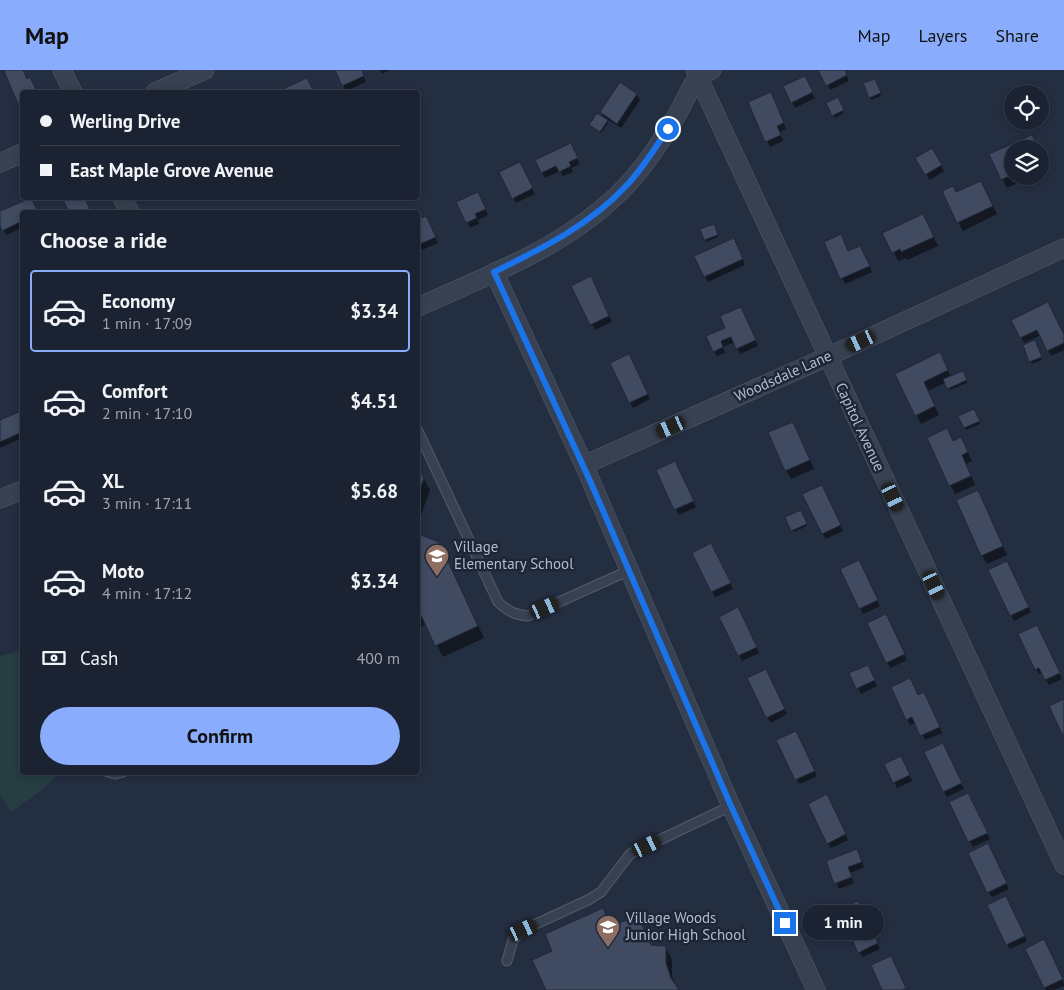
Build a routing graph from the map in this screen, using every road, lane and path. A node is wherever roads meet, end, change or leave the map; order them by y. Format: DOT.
graph roads {
  1 [pos="62,70"];
  2 [pos="205,70"];
  3 [pos="702,72"];
  4 [pos="72,90"];
  5 [pos="160,90"];
  6 [pos="20,154"];
  7 [pos="0,163"];
  8 [pos="1064,248"];
  9 [pos="494,272"];
  10 [pos="420,306"];
  11 [pos="827,357"];
  12 [pos="420,434"];
  13 [pos="584,465"];
  14 [pos="20,491"];
  15 [pos="0,499"];
  16 [pos="630,570"];
  17 [pos="731,806"];
  18 [pos="1064,865"];
  19 [pos="507,961"];
  20 [pos="816,990"];
  1 -- 4 [label="street"];
  2 -- 5 [label="street"];
  3 -- 9 [label="street"];
  3 -- 11 [label="street, Capitol Avenue"];
  6 -- 7 [label="street"];
  8 -- 11 [label="street, Woodsdale Lane"];
  9 -- 10 [label="street"];
  9 -- 13 [label="street"];
  11 -- 13 [label="street, Woodsdale Lane"];
  11 -- 18 [label="street, Capitol Avenue"];
  12 -- 16 [label="lane"];
  13 -- 16 [label="street"];
  14 -- 15 [label="street"];
  16 -- 17 [label="street"];
  17 -- 19 [label="lane"];
  17 -- 20 [label="street"];
}
